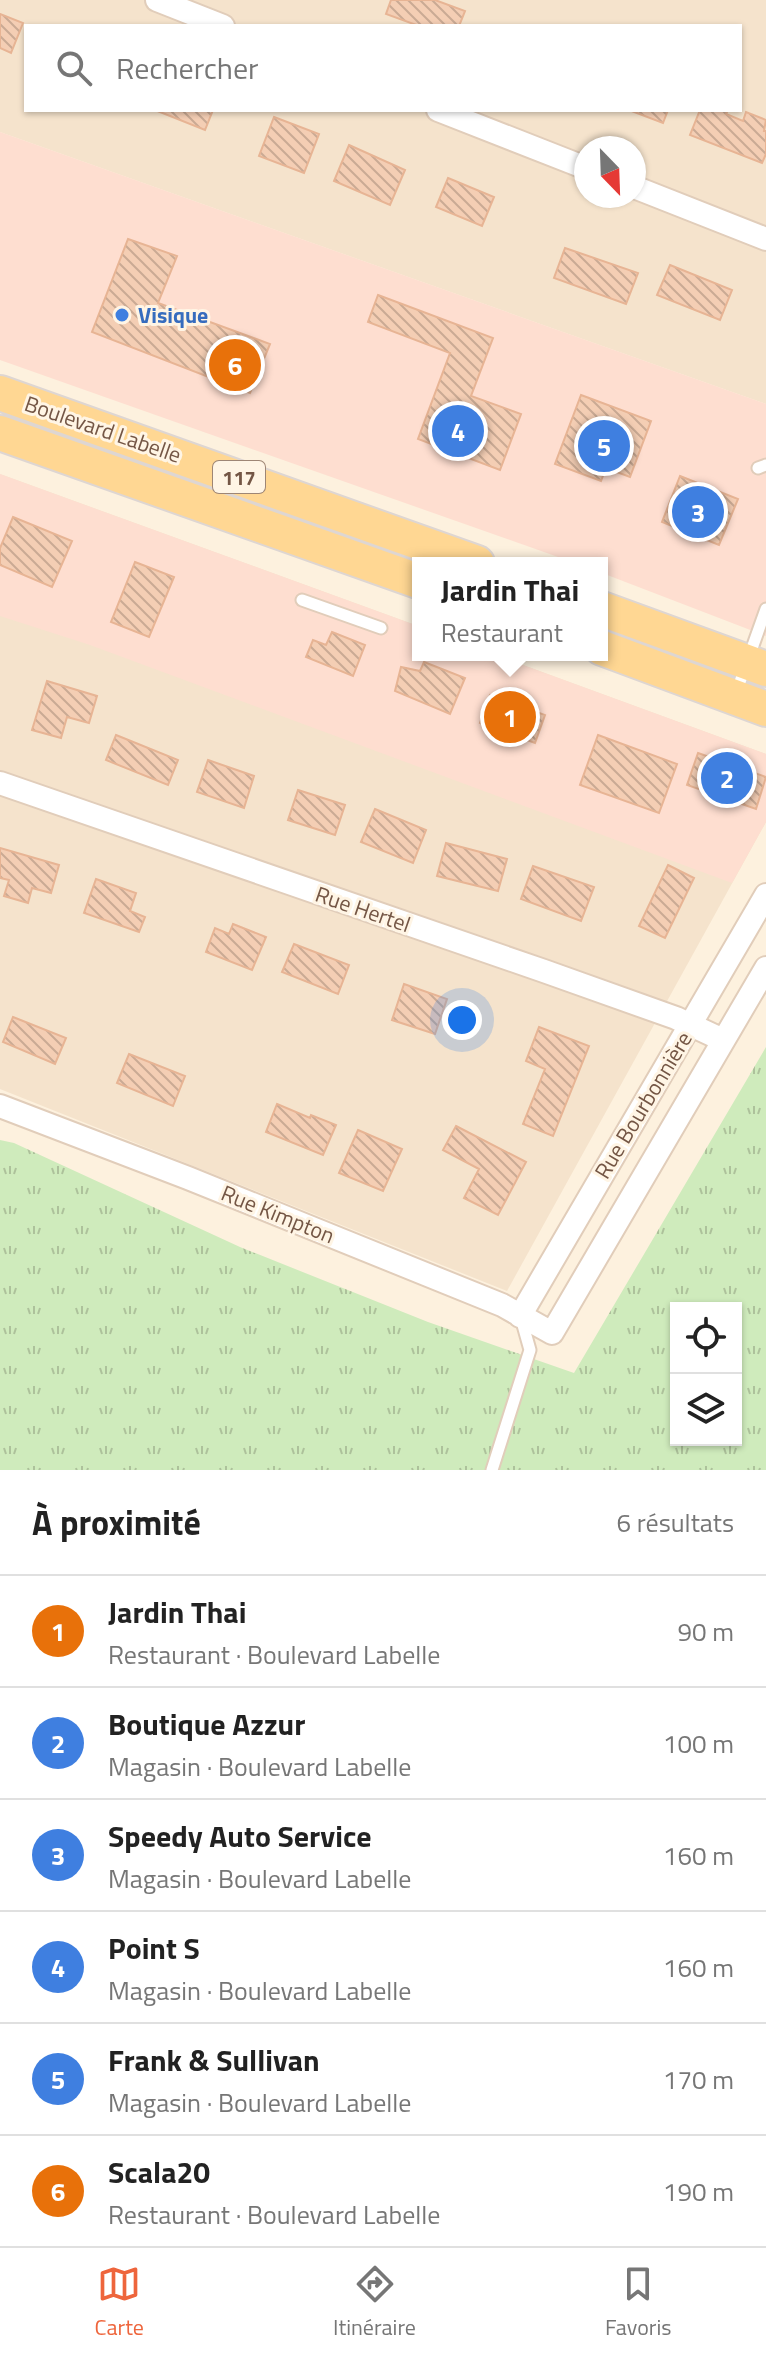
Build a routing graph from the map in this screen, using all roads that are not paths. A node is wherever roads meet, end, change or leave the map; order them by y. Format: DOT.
graph roads {
  1 [pos="157,0"];
  2 [pos="218,24"];
  3 [pos="443,112"];
  4 [pos="574,163"];
  5 [pos="646,192"];
  6 [pos="766,239"];
  7 [pos="0,393"];
  8 [pos="0,433"];
  9 [pos="460,557"];
  10 [pos="412,579"];
  11 [pos="302,600"];
  12 [pos="766,609"];
  13 [pos="608,611"];
  14 [pos="381,628"];
  15 [pos="608,650"];
  16 [pos="757,666"];
  17 [pos="734,697"];
  18 [pos="766,709"];
  19 [pos="0,783"];
  20 [pos="766,895"];
  21 [pos="766,968"];
  22 [pos="691,1024"];
  23 [pos="723,1040"];
  24 [pos="0,1106"];
  25 [pos="520,1316"];
  26 [pos="552,1333"];
  27 [pos="530,1350"];
  28 [pos="492,1470"];
  1 -- 2 [label="street"];
  3 -- 4 [label="street"];
  5 -- 6 [label="street"];
  7 -- 9 [label="main road, Boulevard Labelle / 117"];
  8 -- 10 [label="main road, Boulevard Labelle / 117"];
  11 -- 14 [label="lane"];
  12 -- 16 [label="lane"];
  13 -- 16 [label="main road"];
  15 -- 17 [label="main road"];
  16 -- 17 [label="lane"];
  17 -- 18 [label="main road"];
  19 -- 22 [label="street, Rue Hertel"];
  20 -- 22 [label="street, Rue Bourbonnière"];
  21 -- 23 [label="street, Rue Bourbonnière"];
  22 -- 23 [label="street, Rue Hertel"];
  22 -- 25 [label="street, Rue Bourbonnière"];
  23 -- 26 [label="street, Rue Bourbonnière"];
  24 -- 25 [label="street, Rue Kimpton"];
  25 -- 26 [label="street, Rue Kimpton"];
  25 -- 27 [label="lane"];
  26 -- 27 [label="lane"];
  27 -- 28 [label="lane"];
}
